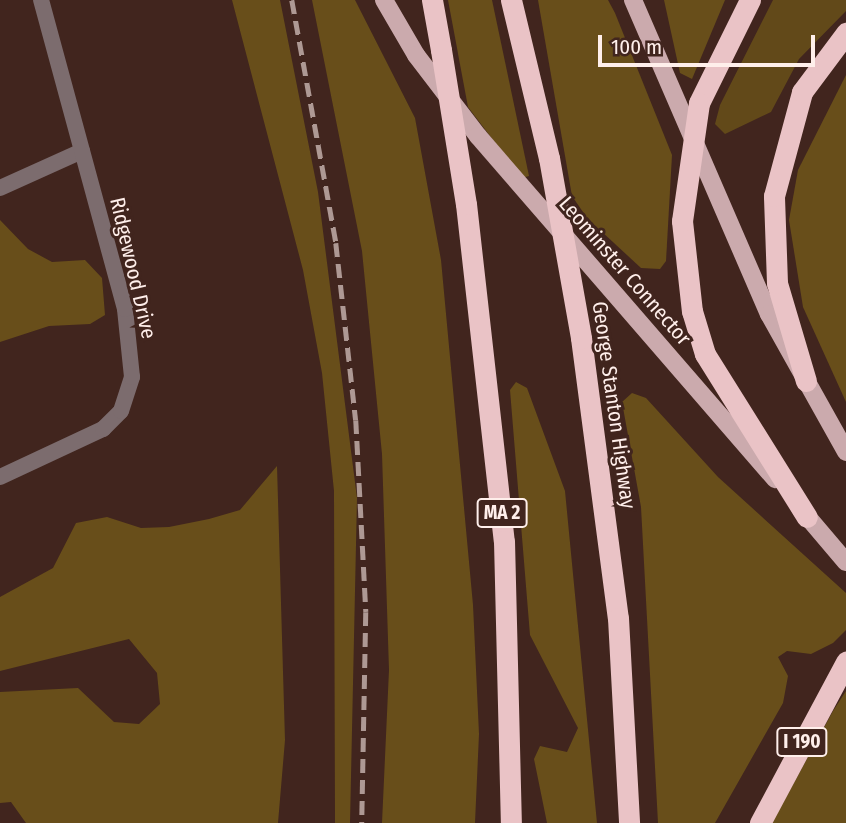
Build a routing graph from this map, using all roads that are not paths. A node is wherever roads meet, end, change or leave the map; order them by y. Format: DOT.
graph roads {
  1 [pos="41,0"];
  2 [pos="384,0"];
  3 [pos="432,0"];
  4 [pos="511,0"];
  5 [pos="633,0"];
  6 [pos="750,0"];
  7 [pos="846,33"];
  8 [pos="450,101"];
  9 [pos="82,151"];
  10 [pos="0,188"];
  11 [pos="806,381"];
  12 [pos="846,452"];
  13 [pos="0,477"];
  14 [pos="807,517"];
  15 [pos="846,562"];
  16 [pos="846,662"];
  17 [pos="511,823"];
  18 [pos="629,823"];
  19 [pos="760,823"];
  1 -- 9 [label="street, Ridgewood Drive"];
  2 -- 8 [label="main road, Leominster Connector"];
  3 -- 8 [label="highway, MA 2, bridge"];
  4 -- 18 [label="highway, George Stanton Highway, bridge"];
  5 -- 11 [label="main road"];
  6 -- 14 [label="highway, bridge"];
  7 -- 11 [label="highway"];
  8 -- 14 [label="main road, Leominster Connector"];
  8 -- 17 [label="highway, MA 2, bridge"];
  9 -- 10 [label="street"];
  9 -- 13 [label="street, Ridgewood Drive"];
  11 -- 12 [label="main road"];
  14 -- 15 [label="main road, Leominster Connector"];
  16 -- 19 [label="highway, I 190"];
}
